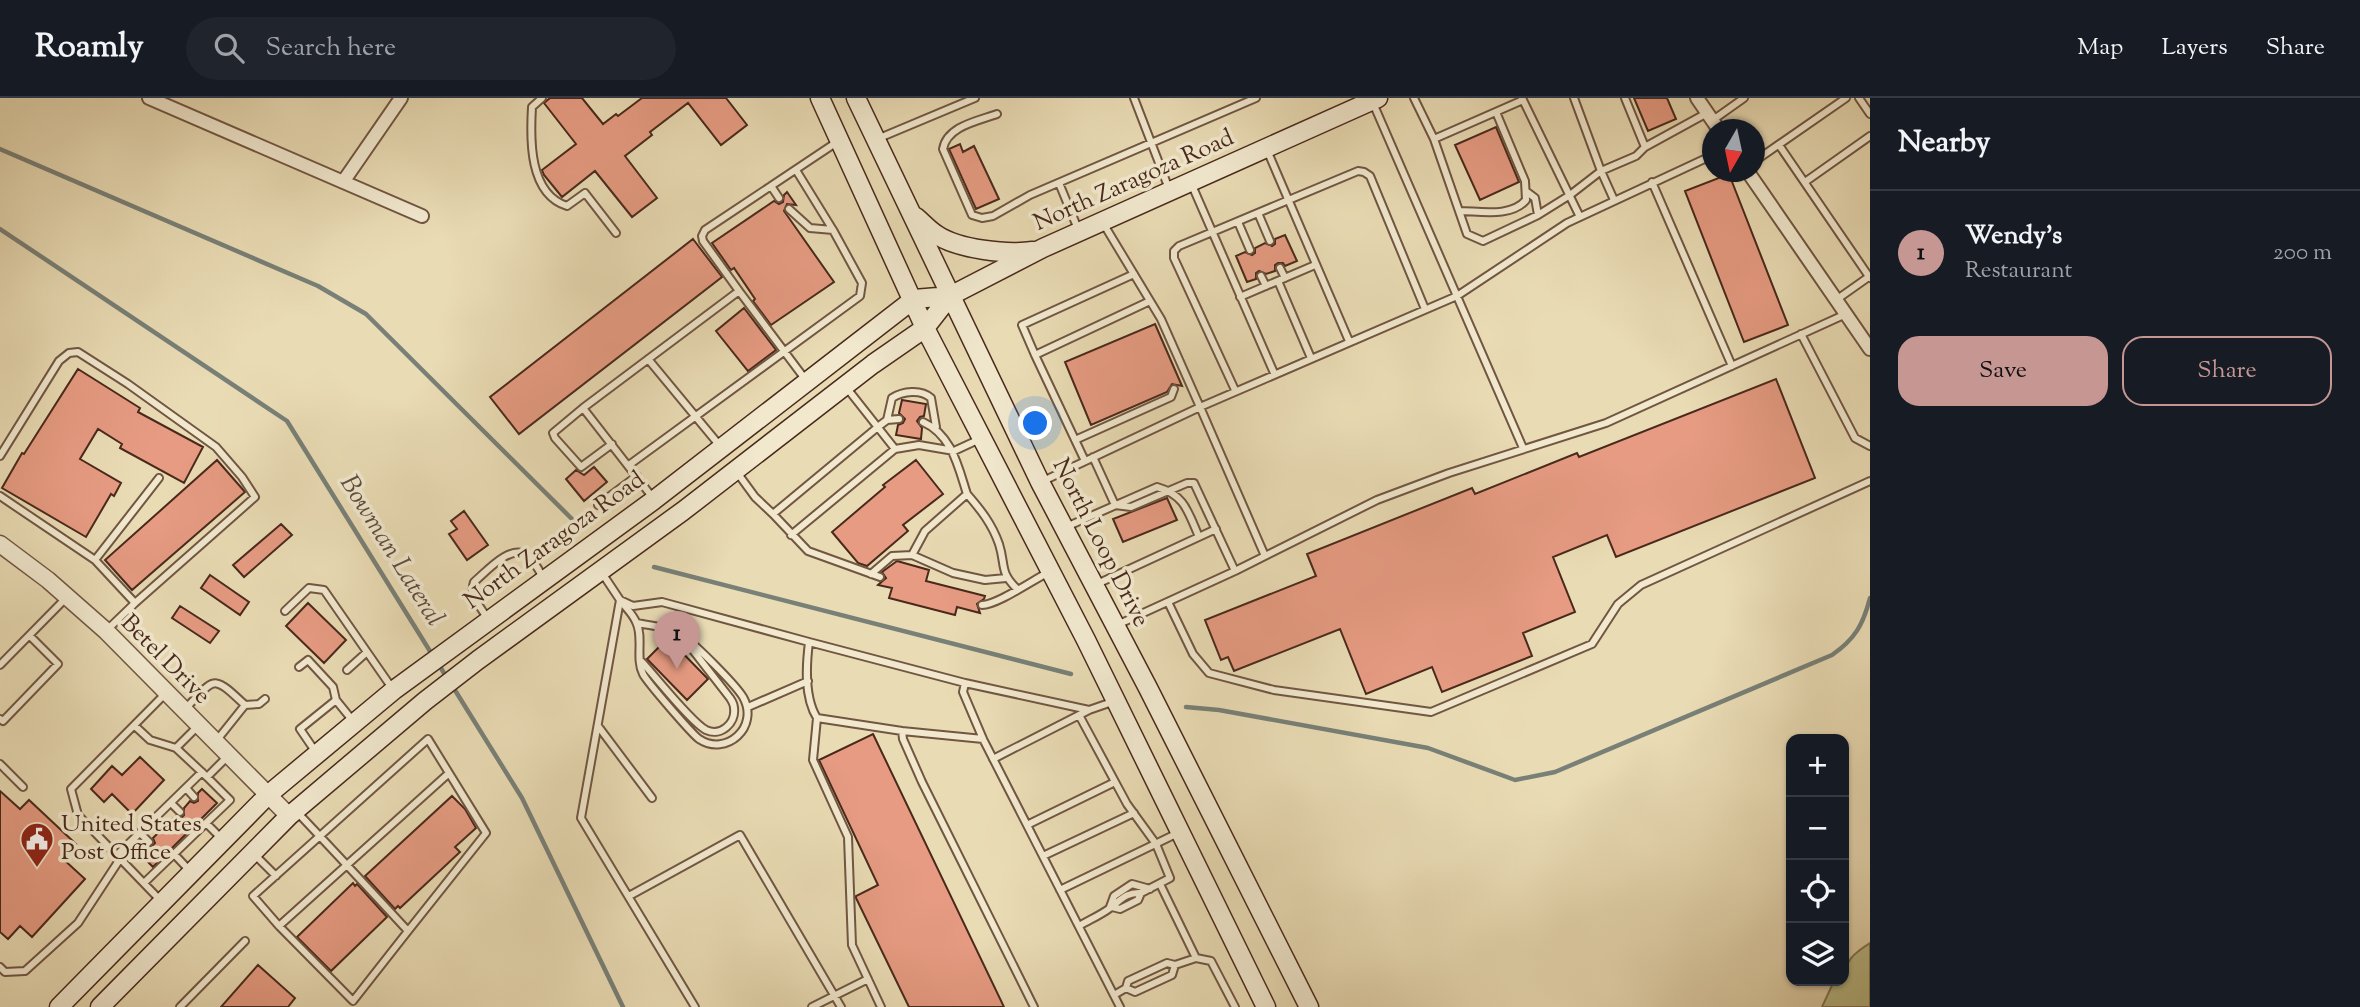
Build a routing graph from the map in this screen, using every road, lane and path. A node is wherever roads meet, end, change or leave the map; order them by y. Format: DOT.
graph roads {
  1 [pos="149,98"];
  2 [pos="401,98"];
  3 [pos="541,98"];
  4 [pos="820,98"];
  5 [pos="856,98"];
  6 [pos="975,98"];
  7 [pos="1134,98"];
  8 [pos="1256,98"];
  9 [pos="1414,98"];
  10 [pos="1574,98"];
  11 [pos="1625,98"];
  12 [pos="1697,98"];
  13 [pos="1846,98"];
  14 [pos="1859,98"];
  15 [pos="1373,99"];
  16 [pos="1522,99"];
  17 [pos="1741,99"];
  18 [pos="170,102"];
  19 [pos="1496,112"];
  20 [pos="997,114"];
  21 [pos="1870,114"];
  22 [pos="1712,119"];
  23 [pos="1716,119"];
  24 [pos="1702,125"];
  25 [pos="1870,136"];
  26 [pos="876,139"];
  27 [pos="1434,139"];
  28 [pos="840,140"];
  29 [pos="1151,143"];
  30 [pos="1779,145"];
  31 [pos="1645,147"];
  32 [pos="1266,148"];
  33 [pos="1765,154"];
  34 [pos="1702,160"];
  35 [pos="796,170"];
  36 [pos="1601,171"];
  37 [pos="343,182"];
  38 [pos="1191,182"];
  39 [pos="1652,182"];
  40 [pos="1755,182"];
  41 [pos="1805,182"];
  42 [pos="1059,183"];
  43 [pos="771,186"];
  44 [pos="1170,191"];
  45 [pos="1527,192"];
  46 [pos="1570,195"];
  47 [pos="779,198"];
  48 [pos="1614,200"];
  49 [pos="1288,201"];
  50 [pos="789,209"];
  51 [pos="1459,211"];
  52 [pos="911,212"];
  53 [pos="1258,214"];
  54 [pos="1538,215"];
  55 [pos="422,216"];
  56 [pos="1580,217"];
  57 [pos="1102,222"];
  58 [pos="1238,222"];
  59 [pos="833,230"];
  60 [pos="1080,232"];
  61 [pos="1213,232"];
  62 [pos="617,233"];
  63 [pos="1269,242"];
  64 [pos="1043,248"];
  65 [pos="1250,250"];
  66 [pos="1315,265"];
  67 [pos="1280,268"];
  68 [pos="1134,274"];
  69 [pos="1261,276"];
  70 [pos="1870,277"];
  71 [pos="1281,280"];
  72 [pos="1266,286"];
  73 [pos="739,291"];
  74 [pos="950,296"];
  75 [pos="1457,296"];
  76 [pos="1240,297"];
  77 [pos="914,299"];
  78 [pos="1836,300"];
  79 [pos="1150,301"];
  80 [pos="1425,309"];
  81 [pos="1846,314"];
  82 [pos="925,328"];
  83 [pos="1801,334"];
  84 [pos="1349,341"];
  85 [pos="1870,349"];
  86 [pos="784,351"];
  87 [pos="1035,355"];
  88 [pos="1311,358"];
  89 [pos="648,359"];
  90 [pos="1732,366"];
  91 [pos="1182,367"];
  92 [pos="1274,373"];
  93 [pos="1178,377"];
  94 [pos="807,382"];
  95 [pos="845,386"];
  96 [pos="1174,389"];
  97 [pos="1235,390"];
  98 [pos="1200,407"];
  99 [pos="583,408"];
  100 [pos="696,416"];
  101 [pos="899,419"];
  102 [pos="887,420"];
  103 [pos="923,422"];
  104 [pos="879,426"];
  105 [pos="936,428"];
  106 [pos="982,438"];
  107 [pos="1075,440"];
  108 [pos="612,444"];
  109 [pos="1870,446"];
  110 [pos="721,447"];
  111 [pos="1524,448"];
  112 [pos="895,449"];
  113 [pos="954,451"];
  114 [pos="0,456"];
  115 [pos="1093,457"];
  116 [pos="1085,461"];
  117 [pos="629,466"];
  118 [pos="735,469"];
  119 [pos="636,475"];
  120 [pos="159,478"];
  121 [pos="1870,481"];
  122 [pos="1040,482"];
  123 [pos="1171,491"];
  124 [pos="967,494"];
  125 [pos="0,496"];
  126 [pos="654,500"];
  127 [pos="598,505"];
  128 [pos="1115,505"];
  129 [pos="773,514"];
  130 [pos="1064,528"];
  131 [pos="1216,529"];
  132 [pos="791,535"];
  133 [pos="1199,537"];
  134 [pos="0,544"];
  135 [pos="912,555"];
  136 [pos="1265,556"];
  137 [pos="95,560"];
  138 [pos="601,571"];
  139 [pos="1050,571"];
  140 [pos="1235,571"];
  141 [pos="871,574"];
  142 [pos="880,577"];
  143 [pos="1006,578"];
  144 [pos="544,579"];
  145 [pos="1094,585"];
  146 [pos="1017,589"];
  147 [pos="68,597"];
  148 [pos="620,600"];
  149 [pos="1168,602"];
  150 [pos="135,603"];
  151 [pos="982,605"];
  152 [pos="285,611"];
  153 [pos="488,619"];
  154 [pos="638,623"];
  155 [pos="525,626"];
  156 [pos="1116,626"];
  157 [pos="106,631"];
  158 [pos="30,636"];
  159 [pos="684,637"];
  160 [pos="1086,639"];
  161 [pos="809,642"];
  162 [pos="367,652"];
  163 [pos="640,660"];
  164 [pos="0,665"];
  165 [pos="299,667"];
  166 [pos="347,670"];
  167 [pos="808,681"];
  168 [pos="965,683"];
  169 [pos="394,690"];
  170 [pos="166,693"];
  171 [pos="265,699"];
  172 [pos="336,700"];
  173 [pos="1116,701"];
  174 [pos="246,705"];
  175 [pos="748,707"];
  176 [pos="184,710"];
  177 [pos="1089,710"];
  178 [pos="1079,715"];
  179 [pos="817,718"];
  180 [pos="0,719"];
  181 [pos="354,723"];
  182 [pos="302,724"];
  183 [pos="135,726"];
  184 [pos="198,726"];
  185 [pos="598,726"];
  186 [pos="291,728"];
  187 [pos="902,731"];
  188 [pos="983,739"];
  189 [pos="215,741"];
  190 [pos="176,748"];
  191 [pos="317,754"];
  192 [pos="229,755"];
  193 [pos="993,759"];
  194 [pos="0,764"];
  195 [pos="448,774"];
  196 [pos="205,775"];
  197 [pos="1115,782"];
  198 [pos="23,787"];
  199 [pos="186,788"];
  200 [pos="269,794"];
  201 [pos="194,797"];
  202 [pos="652,798"];
  203 [pos="171,803"];
  204 [pos="180,812"];
  205 [pos="293,813"];
  206 [pos="1134,813"];
  207 [pos="155,818"];
  208 [pos="206,823"];
  209 [pos="1027,825"];
  210 [pos="164,827"];
  211 [pos="1180,832"];
  212 [pos="140,833"];
  213 [pos="321,837"];
  214 [pos="223,840"];
  215 [pos="149,842"];
  216 [pos="1156,844"];
  217 [pos="253,852"];
  218 [pos="1043,856"];
  219 [pos="118,857"];
  220 [pos="169,857"];
  221 [pos="346,864"];
  222 [pos="191,872"];
  223 [pos="276,876"];
  224 [pos="144,883"];
  225 [pos="1160,884"];
  226 [pos="1150,889"];
  227 [pos="1060,890"];
  228 [pos="629,897"];
  229 [pos="162,902"];
  230 [pos="1111,908"];
  231 [pos="279,926"];
  232 [pos="1079,926"];
  233 [pos="408,931"];
  234 [pos="245,941"];
  235 [pos="1196,958"];
  236 [pos="1175,965"];
  237 [pos="0,967"];
  238 [pos="868,979"];
  239 [pos="1126,988"];
  240 [pos="835,995"];
  241 [pos="1114,995"];
  242 [pos="59,1007"];
  243 [pos="100,1007"];
  244 [pos="180,1007"];
  245 [pos="695,1007"];
  246 [pos="812,1007"];
  247 [pos="841,1007"];
  248 [pos="881,1007"];
  249 [pos="1034,1007"];
  250 [pos="1120,1007"];
  251 [pos="1235,1007"];
  252 [pos="1266,1007"];
  253 [pos="1309,1007"];
  1 -- 18 [label="street"];
  2 -- 37 [label="street"];
  3 -- 62 [label="lane"];
  4 -- 28 [label="main road"];
  5 -- 26 [label="main road, North Loop Drive"];
  6 -- 26 [label="lane"];
  7 -- 29 [label="lane"];
  8 -- 29 [label="lane"];
  9 -- 27 [label="lane"];
  10 -- 36 [label="lane"];
  11 -- 31 [label="lane"];
  12 -- 22 [label="street"];
  13 -- 30 [label="lane"];
  14 -- 21 [label="lane"];
  15 -- 32 [label="main road, North Zaragoza Road"];
  15 -- 75 [label="lane"];
  16 -- 19 [label="lane"];
  16 -- 46 [label="lane"];
  17 -- 23 [label="lane"];
  18 -- 37 [label="street"];
  19 -- 27 [label="lane"];
  19 -- 45 [label="lane"];
  20 -- 42 [label="lane"];
  24 -- 31 [label="lane"];
  25 -- 41 [label="lane"];
  26 -- 52 [label="main road, North Loop Drive"];
  27 -- 51 [label="lane"];
  28 -- 35 [label="lane"];
  28 -- 77 [label="main road"];
  29 -- 42 [label="lane"];
  29 -- 44 [label="lane"];
  30 -- 33 [label="lane"];
  30 -- 41 [label="lane"];
  31 -- 36 [label="lane"];
  32 -- 38 [label="main road, North Zaragoza Road"];
  32 -- 49 [label="lane"];
  34 -- 39 [label="lane"];
  35 -- 43 [label="lane"];
  35 -- 59 [label="lane"];
  36 -- 46 [label="lane"];
  36 -- 48 [label="lane"];
  37 -- 55 [label="street"];
  38 -- 44 [label="main road, North Zaragoza Road"];
  38 -- 61 [label="lane"];
  39 -- 48 [label="lane"];
  39 -- 90 [label="lane"];
  40 -- 78 [label="street"];
  41 -- 70 [label="lane"];
  42 -- 60 [label="lane"];
  43 -- 47 [label="lane"];
  43 -- 73 [label="lane"];
  44 -- 57 [label="main road, North Zaragoza Road"];
  45 -- 51 [label="lane"];
  45 -- 54 [label="lane"];
  46 -- 54 [label="lane"];
  46 -- 56 [label="lane"];
  48 -- 56 [label="lane"];
  49 -- 53 [label="lane"];
  49 -- 66 [label="lane"];
  49 -- 80 [label="lane"];
  50 -- 59 [label="lane"];
  51 -- 54 [label="lane"];
  52 -- 64 [label="main road"];
  52 -- 74 [label="main road, North Loop Drive"];
  53 -- 58 [label="lane"];
  53 -- 63 [label="lane"];
  56 -- 75 [label="lane"];
  57 -- 60 [label="main road, North Zaragoza Road"];
  57 -- 68 [label="lane"];
  58 -- 61 [label="lane"];
  58 -- 65 [label="lane"];
  59 -- 86 [label="lane"];
  60 -- 64 [label="main road, North Zaragoza Road"];
  61 -- 76 [label="lane"];
  61 -- 97 [label="lane"];
  64 -- 74 [label="main road, North Zaragoza Road"];
  66 -- 71 [label="lane"];
  66 -- 84 [label="lane"];
  67 -- 71 [label="lane"];
  68 -- 79 [label="lane"];
  68 -- 87 [label="lane"];
  69 -- 72 [label="lane"];
  70 -- 78 [label="lane"];
  71 -- 72 [label="lane"];
  71 -- 88 [label="lane"];
  72 -- 76 [label="lane"];
  73 -- 86 [label="lane"];
  73 -- 89 [label="lane"];
  74 -- 77 [label="main road, North Zaragoza Road"];
  74 -- 82 [label="main road, North Zaragoza Road"];
  74 -- 122 [label="main road, North Loop Drive"];
  75 -- 80 [label="lane"];
  75 -- 111 [label="lane"];
  76 -- 92 [label="lane"];
  77 -- 82 [label="main road"];
  77 -- 94 [label="main road, North Zaragoza Road"];
  78 -- 81 [label="street"];
  79 -- 87 [label="lane"];
  79 -- 91 [label="lane"];
  80 -- 84 [label="lane"];
  81 -- 83 [label="lane"];
  81 -- 85 [label="street"];
  82 -- 95 [label="main road, North Zaragoza Road"];
  82 -- 106 [label="main road"];
  83 -- 90 [label="lane"];
  83 -- 109 [label="lane"];
  84 -- 88 [label="lane"];
  86 -- 94 [label="lane"];
  86 -- 100 [label="lane"];
  87 -- 107 [label="lane"];
  88 -- 92 [label="lane"];
  89 -- 99 [label="lane"];
  89 -- 100 [label="lane"];
  90 -- 111 [label="lane"];
  91 -- 93 [label="lane"];
  91 -- 98 [label="lane"];
  92 -- 97 [label="lane"];
  94 -- 110 [label="main road, North Zaragoza Road"];
  95 -- 104 [label="lane"];
  95 -- 118 [label="main road, North Zaragoza Road"];
  96 -- 107 [label="lane"];
  97 -- 98 [label="lane"];
  98 -- 115 [label="lane"];
  98 -- 136 [label="lane"];
  99 -- 108 [label="lane"];
  99 -- 108 [label="lane"];
  100 -- 110 [label="lane"];
  100 -- 117 [label="lane"];
  101 -- 102 [label="lane"];
  102 -- 104 [label="lane"];
  102 -- 105 [label="lane"];
  103 -- 105 [label="lane"];
  104 -- 112 [label="lane"];
  104 -- 129 [label="lane"];
  105 -- 113 [label="lane"];
  106 -- 113 [label="lane"];
  106 -- 139 [label="main road"];
  107 -- 116 [label="lane"];
  108 -- 117 [label="lane"];
  110 -- 126 [label="main road, North Zaragoza Road"];
  111 -- 136 [label="lane"];
  112 -- 113 [label="lane"];
  112 -- 132 [label="lane"];
  113 -- 124 [label="lane"];
  114 -- 150 [label="lane"];
  115 -- 116 [label="lane"];
  115 -- 128 [label="lane"];
  116 -- 122 [label="lane"];
  117 -- 119 [label="lane"];
  118 -- 129 [label="lane"];
  118 -- 138 [label="main road, North Zaragoza Road"];
  119 -- 126 [label="lane"];
  119 -- 127 [label="lane"];
  120 -- 137 [label="lane"];
  121 -- 149 [label="lane"];
  122 -- 130 [label="main road, North Loop Drive"];
  123 -- 128 [label="lane"];
  123 -- 131 [label="lane"];
  123 -- 133 [label="lane"];
  124 -- 135 [label="lane"];
  124 -- 143 [label="lane"];
  125 -- 137 [label="lane"];
  126 -- 144 [label="main road, North Zaragoza Road"];
  126 -- 155 [label="main road"];
  128 -- 130 [label="lane"];
  129 -- 132 [label="lane"];
  130 -- 145 [label="main road, North Loop Drive"];
  131 -- 133 [label="lane"];
  131 -- 140 [label="lane"];
  132 -- 141 [label="lane"];
  133 -- 145 [label="lane"];
  134 -- 147 [label="street, Betel Drive"];
  135 -- 141 [label="lane"];
  135 -- 143 [label="lane"];
  136 -- 140 [label="lane"];
  137 -- 150 [label="lane"];
  138 -- 148 [label="lane"];
  138 -- 155 [label="main road, North Zaragoza Road"];
  139 -- 146 [label="lane"];
  139 -- 160 [label="main road"];
  140 -- 149 [label="lane"];
  141 -- 142 [label="lane"];
  143 -- 146 [label="lane"];
  144 -- 153 [label="main road, North Zaragoza Road"];
  144 -- 153 [label="lane"];
  145 -- 156 [label="main road, North Loop Drive"];
  146 -- 151 [label="lane"];
  147 -- 157 [label="street, Betel Drive"];
  147 -- 158 [label="lane"];
  148 -- 154 [label="lane"];
  148 -- 161 [label="lane"];
  148 -- 185 [label="lane"];
  149 -- 156 [label="lane"];
  150 -- 157 [label="lane"];
  152 -- 162 [label="lane"];
  153 -- 169 [label="main road, North Zaragoza Road"];
  154 -- 159 [label="lane"];
  154 -- 163 [label="lane"];
  155 -- 205 [label="main road, North Zaragoza Road"];
  156 -- 160 [label="main road"];
  156 -- 253 [label="main road, North Loop Drive"];
  157 -- 170 [label="street, Betel Drive"];
  158 -- 164 [label="lane"];
  158 -- 180 [label="lane"];
  159 -- 163 [label="lane"];
  159 -- 175 [label="lane"];
  160 -- 173 [label="main road"];
  161 -- 167 [label="lane"];
  161 -- 168 [label="lane"];
  162 -- 166 [label="lane"];
  162 -- 169 [label="lane"];
  163 -- 175 [label="lane"];
  165 -- 172 [label="lane"];
  167 -- 175 [label="lane"];
  167 -- 179 [label="lane"];
  168 -- 177 [label="lane"];
  168 -- 188 [label="lane"];
  169 -- 181 [label="main road, North Zaragoza Road"];
  170 -- 176 [label="street, Betel Drive"];
  170 -- 183 [label="lane"];
  171 -- 174 [label="lane"];
  172 -- 181 [label="lane"];
  172 -- 182 [label="lane"];
  173 -- 177 [label="lane"];
  173 -- 211 [label="main road"];
  174 -- 176 [label="lane"];
  174 -- 189 [label="lane"];
  176 -- 184 [label="street, Betel Drive"];
  177 -- 178 [label="lane"];
  178 -- 193 [label="lane"];
  178 -- 197 [label="lane"];
  179 -- 187 [label="lane"];
  179 -- 238 [label="lane"];
  181 -- 191 [label="main road, North Zaragoza Road"];
  182 -- 186 [label="lane"];
  182 -- 191 [label="lane"];
  183 -- 190 [label="lane"];
  183 -- 219 [label="lane"];
  184 -- 189 [label="street, Betel Drive"];
  184 -- 190 [label="lane"];
  185 -- 202 [label="lane"];
  185 -- 228 [label="lane"];
  187 -- 188 [label="lane"];
  187 -- 249 [label="lane"];
  188 -- 193 [label="lane"];
  189 -- 192 [label="street, Betel Drive"];
  190 -- 196 [label="lane"];
  191 -- 200 [label="main road, North Zaragoza Road"];
  192 -- 196 [label="lane"];
  192 -- 200 [label="street, Betel Drive"];
  193 -- 209 [label="lane"];
  194 -- 198 [label="lane"];
  195 -- 213 [label="lane"];
  195 -- 221 [label="lane"];
  195 -- 233 [label="lane"];
  196 -- 199 [label="lane"];
  196 -- 208 [label="lane"];
  197 -- 206 [label="lane"];
  197 -- 209 [label="lane"];
  199 -- 201 [label="lane"];
  199 -- 203 [label="lane"];
  200 -- 205 [label="street, Betel Drive"];
  200 -- 214 [label="main road, North Zaragoza Road"];
  203 -- 204 [label="lane"];
  203 -- 207 [label="lane"];
  205 -- 213 [label="lane"];
  205 -- 217 [label="main road, North Zaragoza Road"];
  206 -- 216 [label="lane"];
  206 -- 218 [label="lane"];
  207 -- 210 [label="lane"];
  207 -- 212 [label="lane"];
  208 -- 214 [label="lane"];
  208 -- 220 [label="lane"];
  209 -- 218 [label="lane"];
  211 -- 216 [label="lane"];
  211 -- 252 [label="main road"];
  212 -- 215 [label="lane"];
  212 -- 219 [label="lane"];
  213 -- 221 [label="lane"];
  213 -- 223 [label="lane"];
  214 -- 222 [label="main road, North Zaragoza Road"];
  216 -- 225 [label="lane"];
  216 -- 227 [label="lane"];
  217 -- 223 [label="lane"];
  217 -- 243 [label="main road, North Zaragoza Road"];
  218 -- 227 [label="lane"];
  219 -- 224 [label="lane"];
  219 -- 237 [label="lane"];
  220 -- 222 [label="lane"];
  220 -- 224 [label="lane"];
  221 -- 231 [label="lane"];
  221 -- 233 [label="lane"];
  222 -- 229 [label="main road, North Zaragoza Road"];
  223 -- 231 [label="lane"];
  224 -- 229 [label="lane"];
  225 -- 226 [label="lane"];
  225 -- 235 [label="lane"];
  226 -- 230 [label="lane"];
  226 -- 230 [label="lane"];
  227 -- 232 [label="lane"];
  228 -- 240 [label="lane"];
  228 -- 245 [label="lane"];
  229 -- 242 [label="main road, North Zaragoza Road"];
  230 -- 232 [label="lane"];
  231 -- 233 [label="lane"];
  232 -- 241 [label="lane"];
  234 -- 244 [label="lane"];
  235 -- 236 [label="lane"];
  235 -- 251 [label="lane"];
  236 -- 239 [label="lane"];
  236 -- 239 [label="lane"];
  238 -- 240 [label="lane"];
  238 -- 248 [label="lane"];
  239 -- 241 [label="lane"];
  240 -- 246 [label="lane"];
  240 -- 247 [label="lane"];
  241 -- 250 [label="lane"];
}
